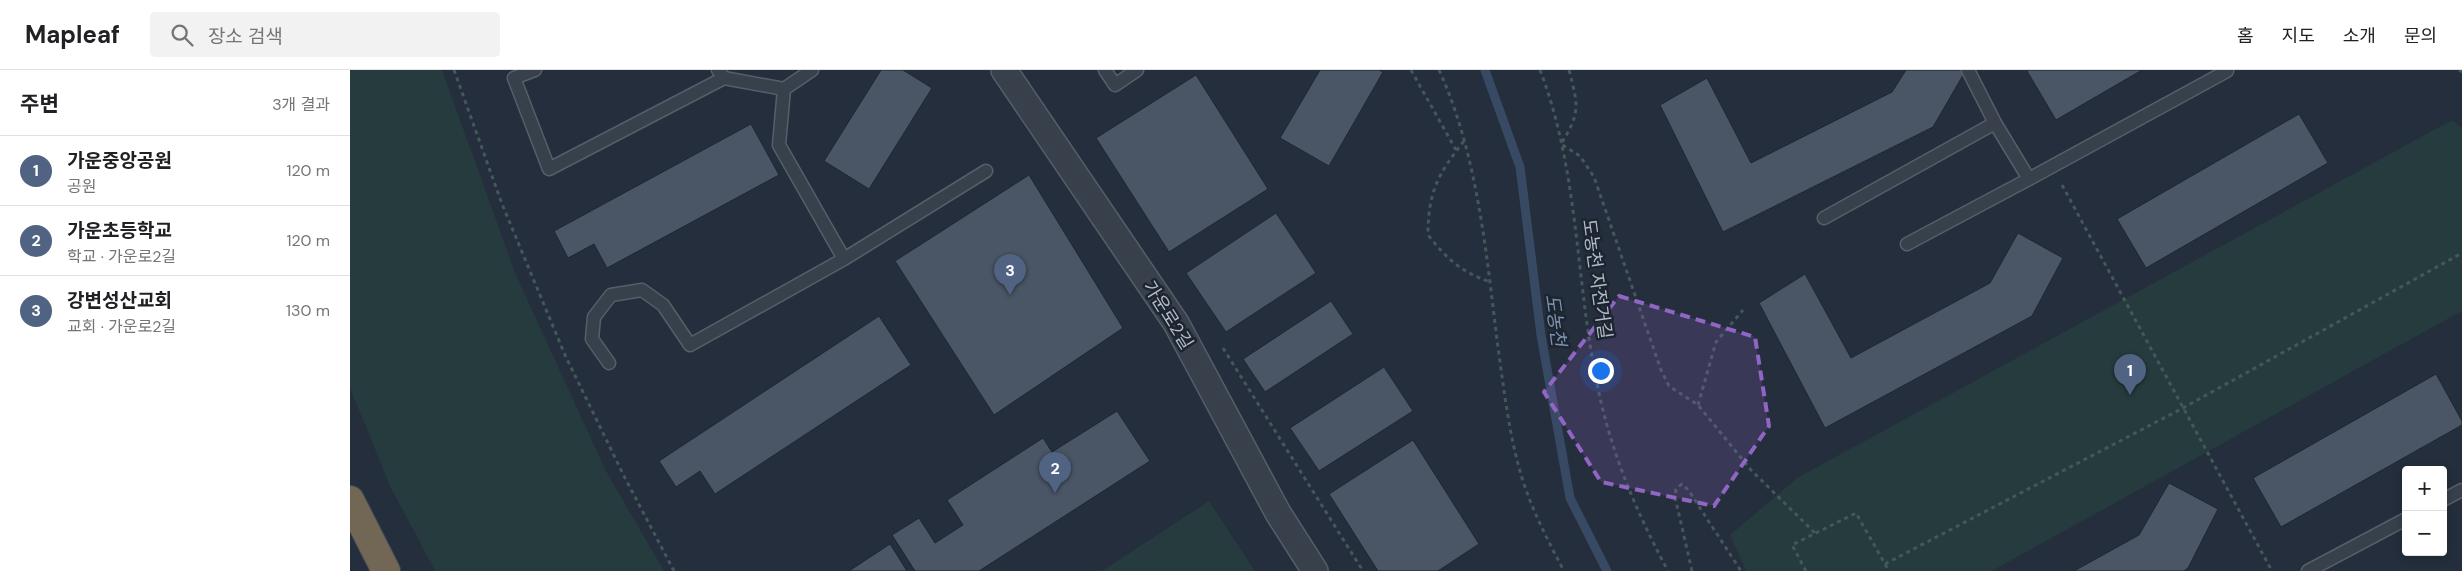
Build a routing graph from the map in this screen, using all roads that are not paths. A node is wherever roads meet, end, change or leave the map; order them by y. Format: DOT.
graph roads {
  1 [pos="535,70"];
  2 [pos="812,70"];
  3 [pos="1004,70"];
  4 [pos="1105,70"];
  5 [pos="1137,70"];
  6 [pos="1968,70"];
  7 [pos="2227,71"];
  8 [pos="721,74"];
  9 [pos="784,89"];
  10 [pos="1995,124"];
  11 [pos="986,171"];
  12 [pos="2029,179"];
  13 [pos="1824,218"];
  14 [pos="1907,244"];
  15 [pos="844,259"];
  16 [pos="609,363"];
  17 [pos="2462,490"];
  18 [pos="2447,498"];
  19 [pos="350,500"];
  20 [pos="2402,522"];
  21 [pos="386,571"];
  22 [pos="1315,571"];
  23 [pos="2308,571"];
  1 -- 8 [label="lane"];
  2 -- 9 [label="lane"];
  3 -- 22 [label="street, 가운로2길"];
  4 -- 5 [label="lane"];
  6 -- 10 [label="lane"];
  7 -- 12 [label="lane"];
  8 -- 9 [label="lane"];
  9 -- 15 [label="lane"];
  10 -- 12 [label="lane"];
  10 -- 13 [label="lane"];
  11 -- 15 [label="lane"];
  12 -- 14 [label="lane"];
  15 -- 16 [label="lane"];
  17 -- 18 [label="lane"];
  19 -- 21 [label="highway"];
  20 -- 23 [label="lane"];
}
